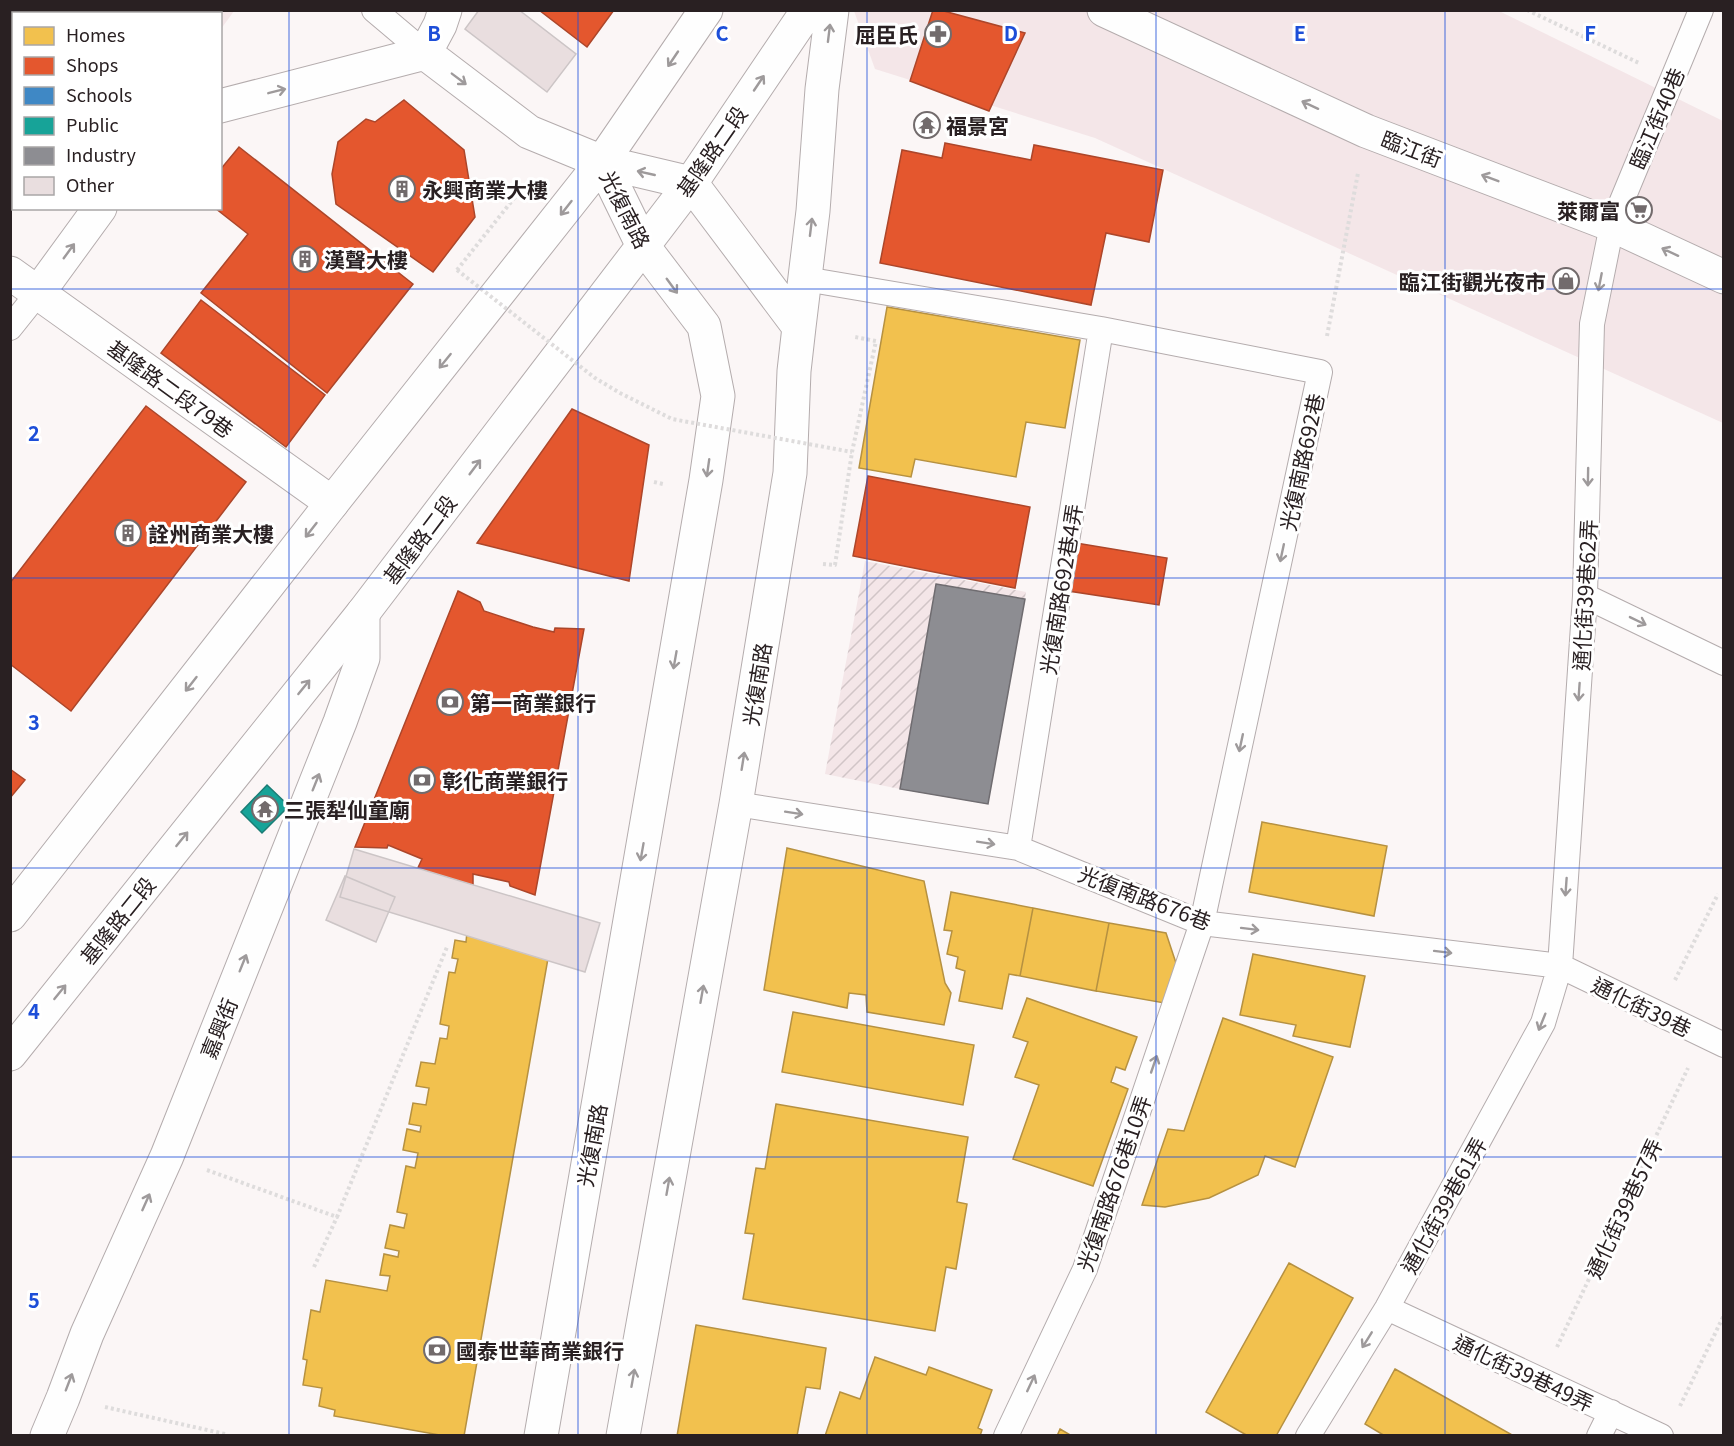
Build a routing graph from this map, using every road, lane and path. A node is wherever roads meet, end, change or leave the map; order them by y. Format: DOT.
graph roads {
  1 [pos="374,10"];
  2 [pos="446,10"];
  3 [pos="706,10"];
  4 [pos="808,10"];
  5 [pos="832,10"];
  6 [pos="1527,10"];
  7 [pos="1701,10"];
  8 [pos="1114,12"];
  9 [pos="425,53"];
  10 [pos="1672,78"];
  11 [pos="222,104"];
  12 [pos="1366,131"];
  13 [pos="602,162"];
  14 [pos="691,183"];
  15 [pos="515,197"];
  16 [pos="99,210"];
  17 [pos="1612,225"];
  18 [pos="643,246"];
  19 [pos="10,273"];
  20 [pos="1724,277"];
  21 [pos="805,279"];
  22 [pos="38,293"];
  23 [pos="799,327"];
  24 [pos="10,328"];
  25 [pos="1101,329"];
  26 [pos="855,337"];
  27 [pos="1320,372"];
  28 [pos="852,452"];
  29 [pos="332,503"];
  30 [pos="823,564"];
  31 [pos="1586,596"];
  32 [pos="363,613"];
  33 [pos="1724,663"];
  34 [pos="736,804"];
  35 [pos="1018,848"];
  36 [pos="1718,894"];
  37 [pos="10,915"];
  38 [pos="1202,923"];
  39 [pos="447,947"];
  40 [pos="1560,966"];
  41 [pos="1658,1013"];
  42 [pos="1713,1040"];
  43 [pos="10,1054"];
  44 [pos="167,1156"];
  45 [pos="337,1217"];
  46 [pos="314,1266"];
  47 [pos="1387,1308"];
  48 [pos="1724,1315"];
  49 [pos="1542,1380"];
  50 [pos="63,1398"];
  51 [pos="1611,1412"];
  52 [pos="1676,1415"];
  53 [pos="47,1436"];
  54 [pos="225,1436"];
  55 [pos="540,1436"];
  56 [pos="623,1436"];
  57 [pos="1006,1436"];
  58 [pos="1308,1436"];
  59 [pos="1599,1436"];
  60 [pos="1661,1436"];
  1 -- 9 [label="lane"];
  2 -- 9 [label="main road"];
  3 -- 13 [label="main road, one-way"];
  14 -- 4 [label="main road, 基隆路二段, one-way"];
  21 -- 5 [label="main road, 光復南路, one-way"];
  6 -- 10 [label="path"];
  7 -- 10 [label="lane, 臨江街40巷"];
  12 -- 8 [label="main road, 臨江街, one-way"];
  11 -- 9 [label="main road, one-way"];
  9 -- 13 [label="main road, one-way"];
  10 -- 17 [label="lane, 臨江街40巷"];
  17 -- 12 [label="main road, 臨江街, one-way"];
  12 -- 27 [label="path"];
  14 -- 13 [label="main road, 光復南路, one-way"];
  13 -- 18 [label="main road, 光復南路"];
  13 -- 29 [label="main road, one-way"];
  14 -- 18 [label="main road, 基隆路二段"];
  14 -- 23 [label="main road"];
  15 -- 28 [label="path, bridge"];
  22 -- 16 [label="main road, one-way"];
  20 -- 17 [label="main road, 臨江街, one-way"];
  17 -- 31 [label="lane, 通化街39巷62弄, one-way"];
  32 -- 18 [label="main road, 基隆路二段, one-way"];
  18 -- 55 [label="main road, 光復南路, one-way"];
  19 -- 22 [label="main road, 基隆路二段79巷"];
  21 -- 23 [label="main road, 光復南路"];
  21 -- 25 [label="lane, 光復南路692巷"];
  22 -- 24 [label="lane"];
  22 -- 29 [label="main road, 基隆路二段79巷"];
  34 -- 23 [label="main road, 光復南路, one-way"];
  25 -- 27 [label="lane, 光復南路692巷"];
  25 -- 35 [label="lane, 光復南路692巷4弄"];
  26 -- 28 [label="path"];
  27 -- 38 [label="lane, 光復南路692巷, one-way"];
  28 -- 30 [label="path"];
  29 -- 37 [label="main road, one-way"];
  31 -- 33 [label="lane, one-way"];
  31 -- 40 [label="lane, 通化街39巷62弄, one-way"];
  43 -- 32 [label="main road, 基隆路二段, one-way"];
  44 -- 32 [label="main road, 嘉興街, one-way"];
  34 -- 35 [label="lane, 光復南路676巷, one-way"];
  56 -- 34 [label="main road, 光復南路, one-way"];
  35 -- 38 [label="lane, 光復南路676巷"];
  36 -- 41 [label="path"];
  38 -- 40 [label="lane, 光復南路676巷, one-way"];
  57 -- 38 [label="lane, 光復南路676巷10弄, one-way"];
  39 -- 45 [label="path"];
  40 -- 41 [label="lane, 通化街39巷"];
  40 -- 47 [label="lane, 通化街39巷61弄, one-way"];
  41 -- 42 [label="lane, 通化街39巷"];
  42 -- 49 [label="path, 通化街39巷57弄"];
  44 -- 45 [label="path"];
  50 -- 44 [label="main road, 嘉興街, one-way"];
  45 -- 46 [label="path"];
  47 -- 49 [label="lane, 通化街39巷49弄"];
  47 -- 58 [label="lane, 通化街39巷61弄, one-way"];
  48 -- 52 [label="path"];
  49 -- 51 [label="lane, 通化街39巷49弄"];
  50 -- 53 [label="main road, 嘉興街"];
  50 -- 54 [label="path"];
  51 -- 59 [label="lane"];
  51 -- 60 [label="lane, 通化街39巷49弄"];
}
